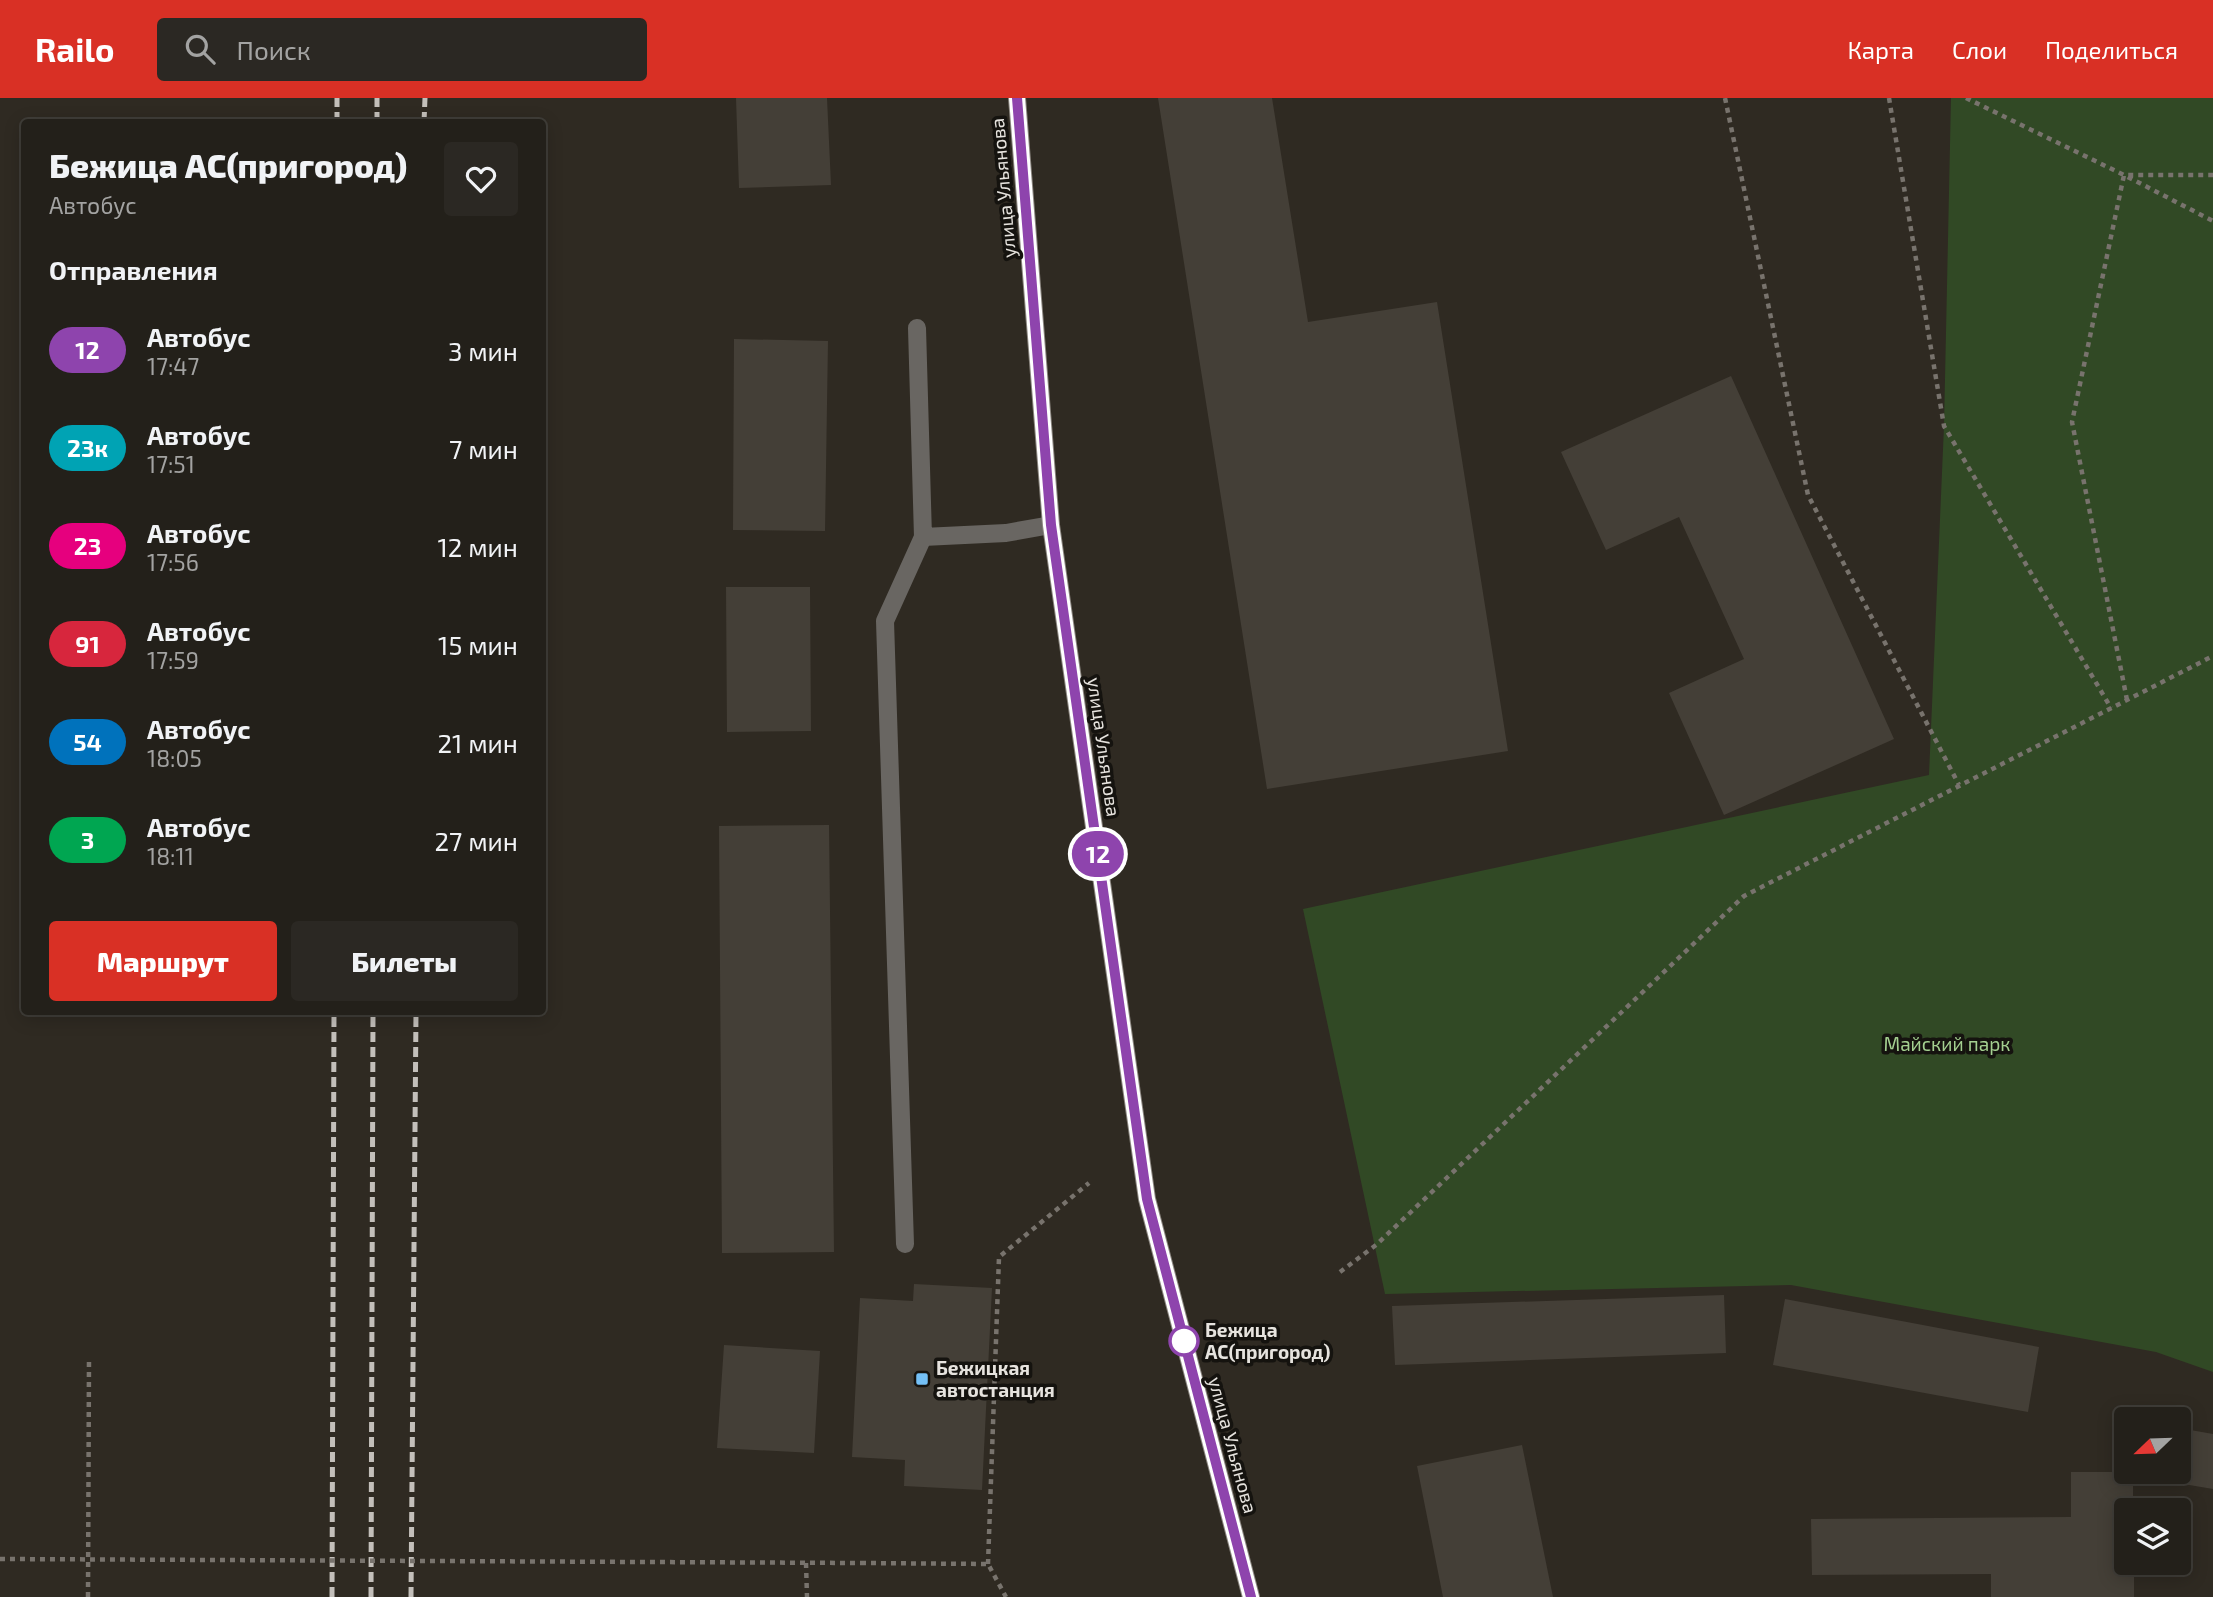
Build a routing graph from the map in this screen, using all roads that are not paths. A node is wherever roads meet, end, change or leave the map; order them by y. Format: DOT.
graph roads {
  1 [pos="1017,98"];
  2 [pos="917,328"];
  3 [pos="1051,525"];
  4 [pos="923,537"];
  5 [pos="905,1244"];
  6 [pos="1251,1597"];
  1 -- 3 [label="main road, улица Ульянова"];
  2 -- 4 [label="lane"];
  3 -- 4 [label="lane"];
  3 -- 6 [label="main road, улица Ульянова"];
  4 -- 5 [label="lane"];
}
